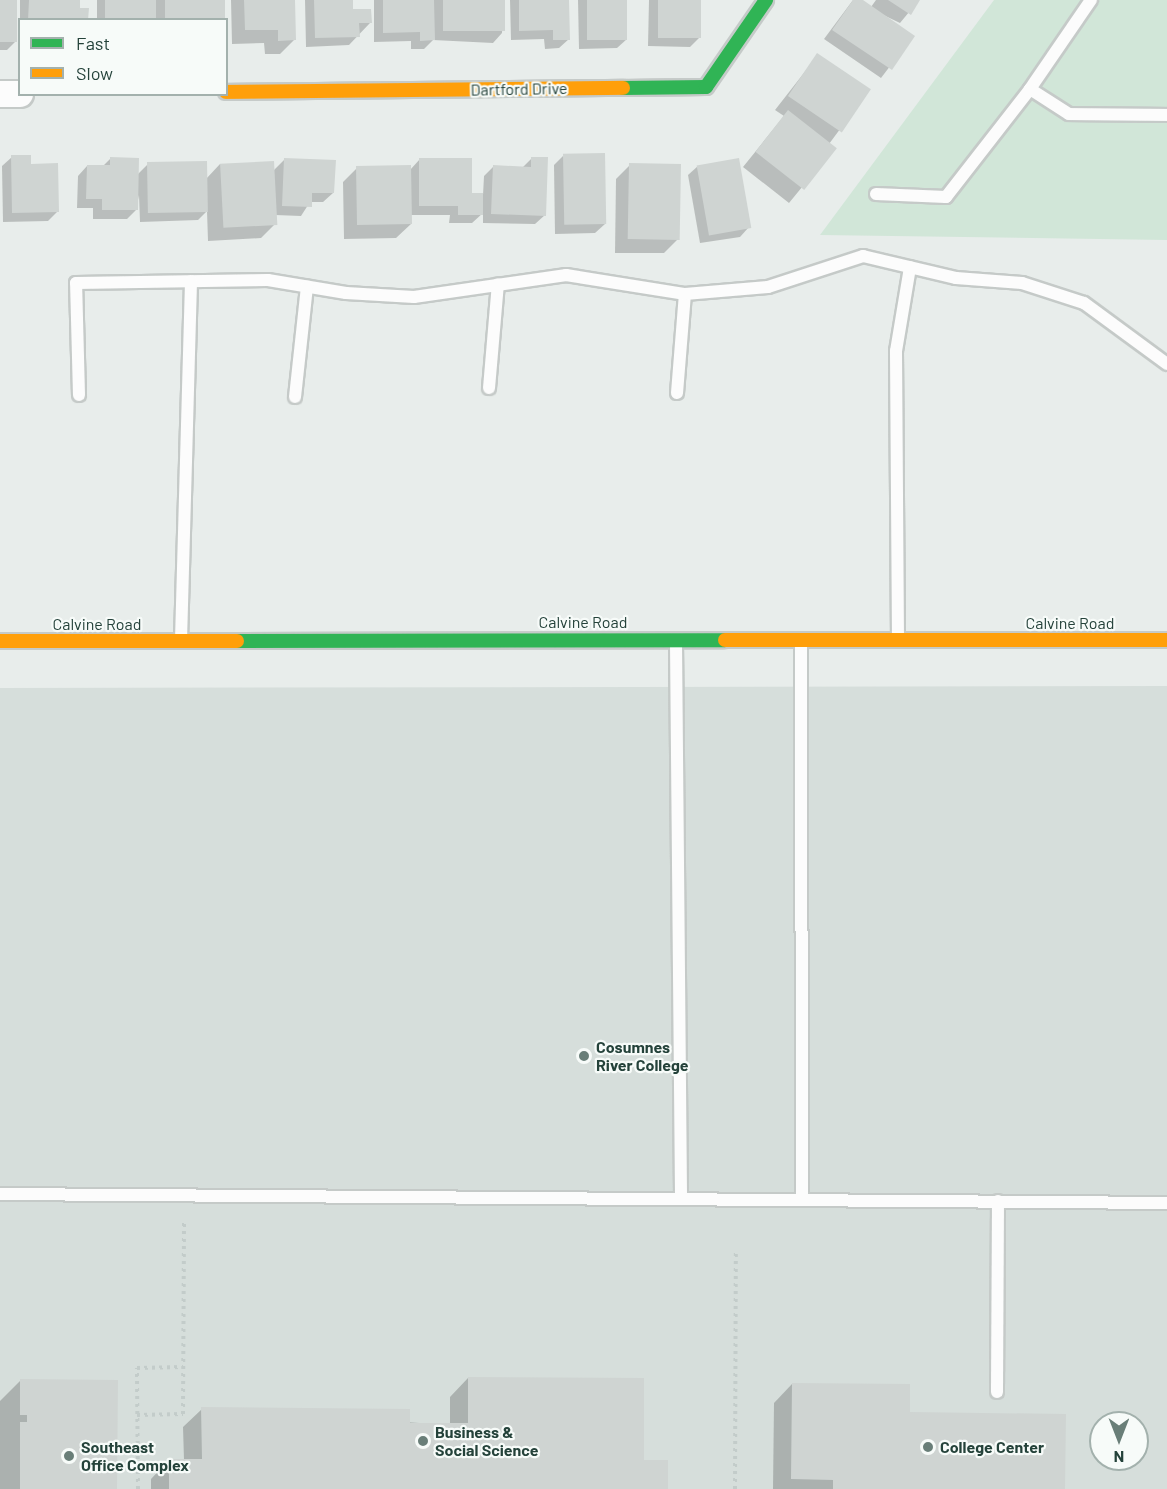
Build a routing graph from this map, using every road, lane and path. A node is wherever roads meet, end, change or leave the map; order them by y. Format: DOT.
graph roads {
  1 [pos="766,0"];
  2 [pos="1091,0"];
  3 [pos="1030,89"];
  4 [pos="228,92"];
  5 [pos="0,94"];
  6 [pos="18,94"];
  7 [pos="1167,116"];
  8 [pos="876,194"];
  9 [pos="910,267"];
  10 [pos="191,281"];
  11 [pos="498,284"];
  12 [pos="308,287"];
  13 [pos="686,294"];
  14 [pos="1167,364"];
  15 [pos="489,388"];
  16 [pos="677,393"];
  17 [pos="78,395"];
  18 [pos="295,397"];
  19 [pos="676,638"];
  20 [pos="801,639"];
  21 [pos="898,639"];
  22 [pos="181,640"];
  23 [pos="1167,640"];
  24 [pos="0,641"];
  25 [pos="0,1194"];
  26 [pos="681,1199"];
  27 [pos="802,1200"];
  28 [pos="998,1201"];
  29 [pos="1167,1203"];
  30 [pos="184,1219"];
  31 [pos="736,1253"];
  32 [pos="183,1367"];
  33 [pos="997,1392"];
  34 [pos="137,1415"];
  35 [pos="138,1489"];
  36 [pos="735,1489"];
  1 -- 4 [label="street, Dartford Drive"];
  2 -- 3 [label="lane"];
  3 -- 7 [label="lane"];
  3 -- 8 [label="lane"];
  5 -- 6 [label="street"];
  9 -- 13 [label="lane"];
  9 -- 14 [label="lane"];
  9 -- 21 [label="lane"];
  10 -- 12 [label="lane"];
  10 -- 17 [label="lane"];
  10 -- 22 [label="lane"];
  11 -- 12 [label="lane"];
  11 -- 13 [label="lane"];
  11 -- 15 [label="lane"];
  12 -- 18 [label="lane"];
  13 -- 16 [label="lane"];
  19 -- 20 [label="street, Calvine Road"];
  19 -- 22 [label="street, Calvine Road"];
  19 -- 26 [label="lane"];
  20 -- 21 [label="street, Calvine Road"];
  20 -- 27 [label="lane"];
  21 -- 23 [label="street, Calvine Road"];
  22 -- 24 [label="street, Calvine Road"];
  25 -- 26 [label="lane"];
  26 -- 27 [label="lane"];
  27 -- 28 [label="lane"];
  28 -- 29 [label="lane"];
  28 -- 33 [label="lane"];
  30 -- 32 [label="path"];
  31 -- 36 [label="path"];
  32 -- 34 [label="path"];
  32 -- 34 [label="path"];
  34 -- 35 [label="path"];
}
